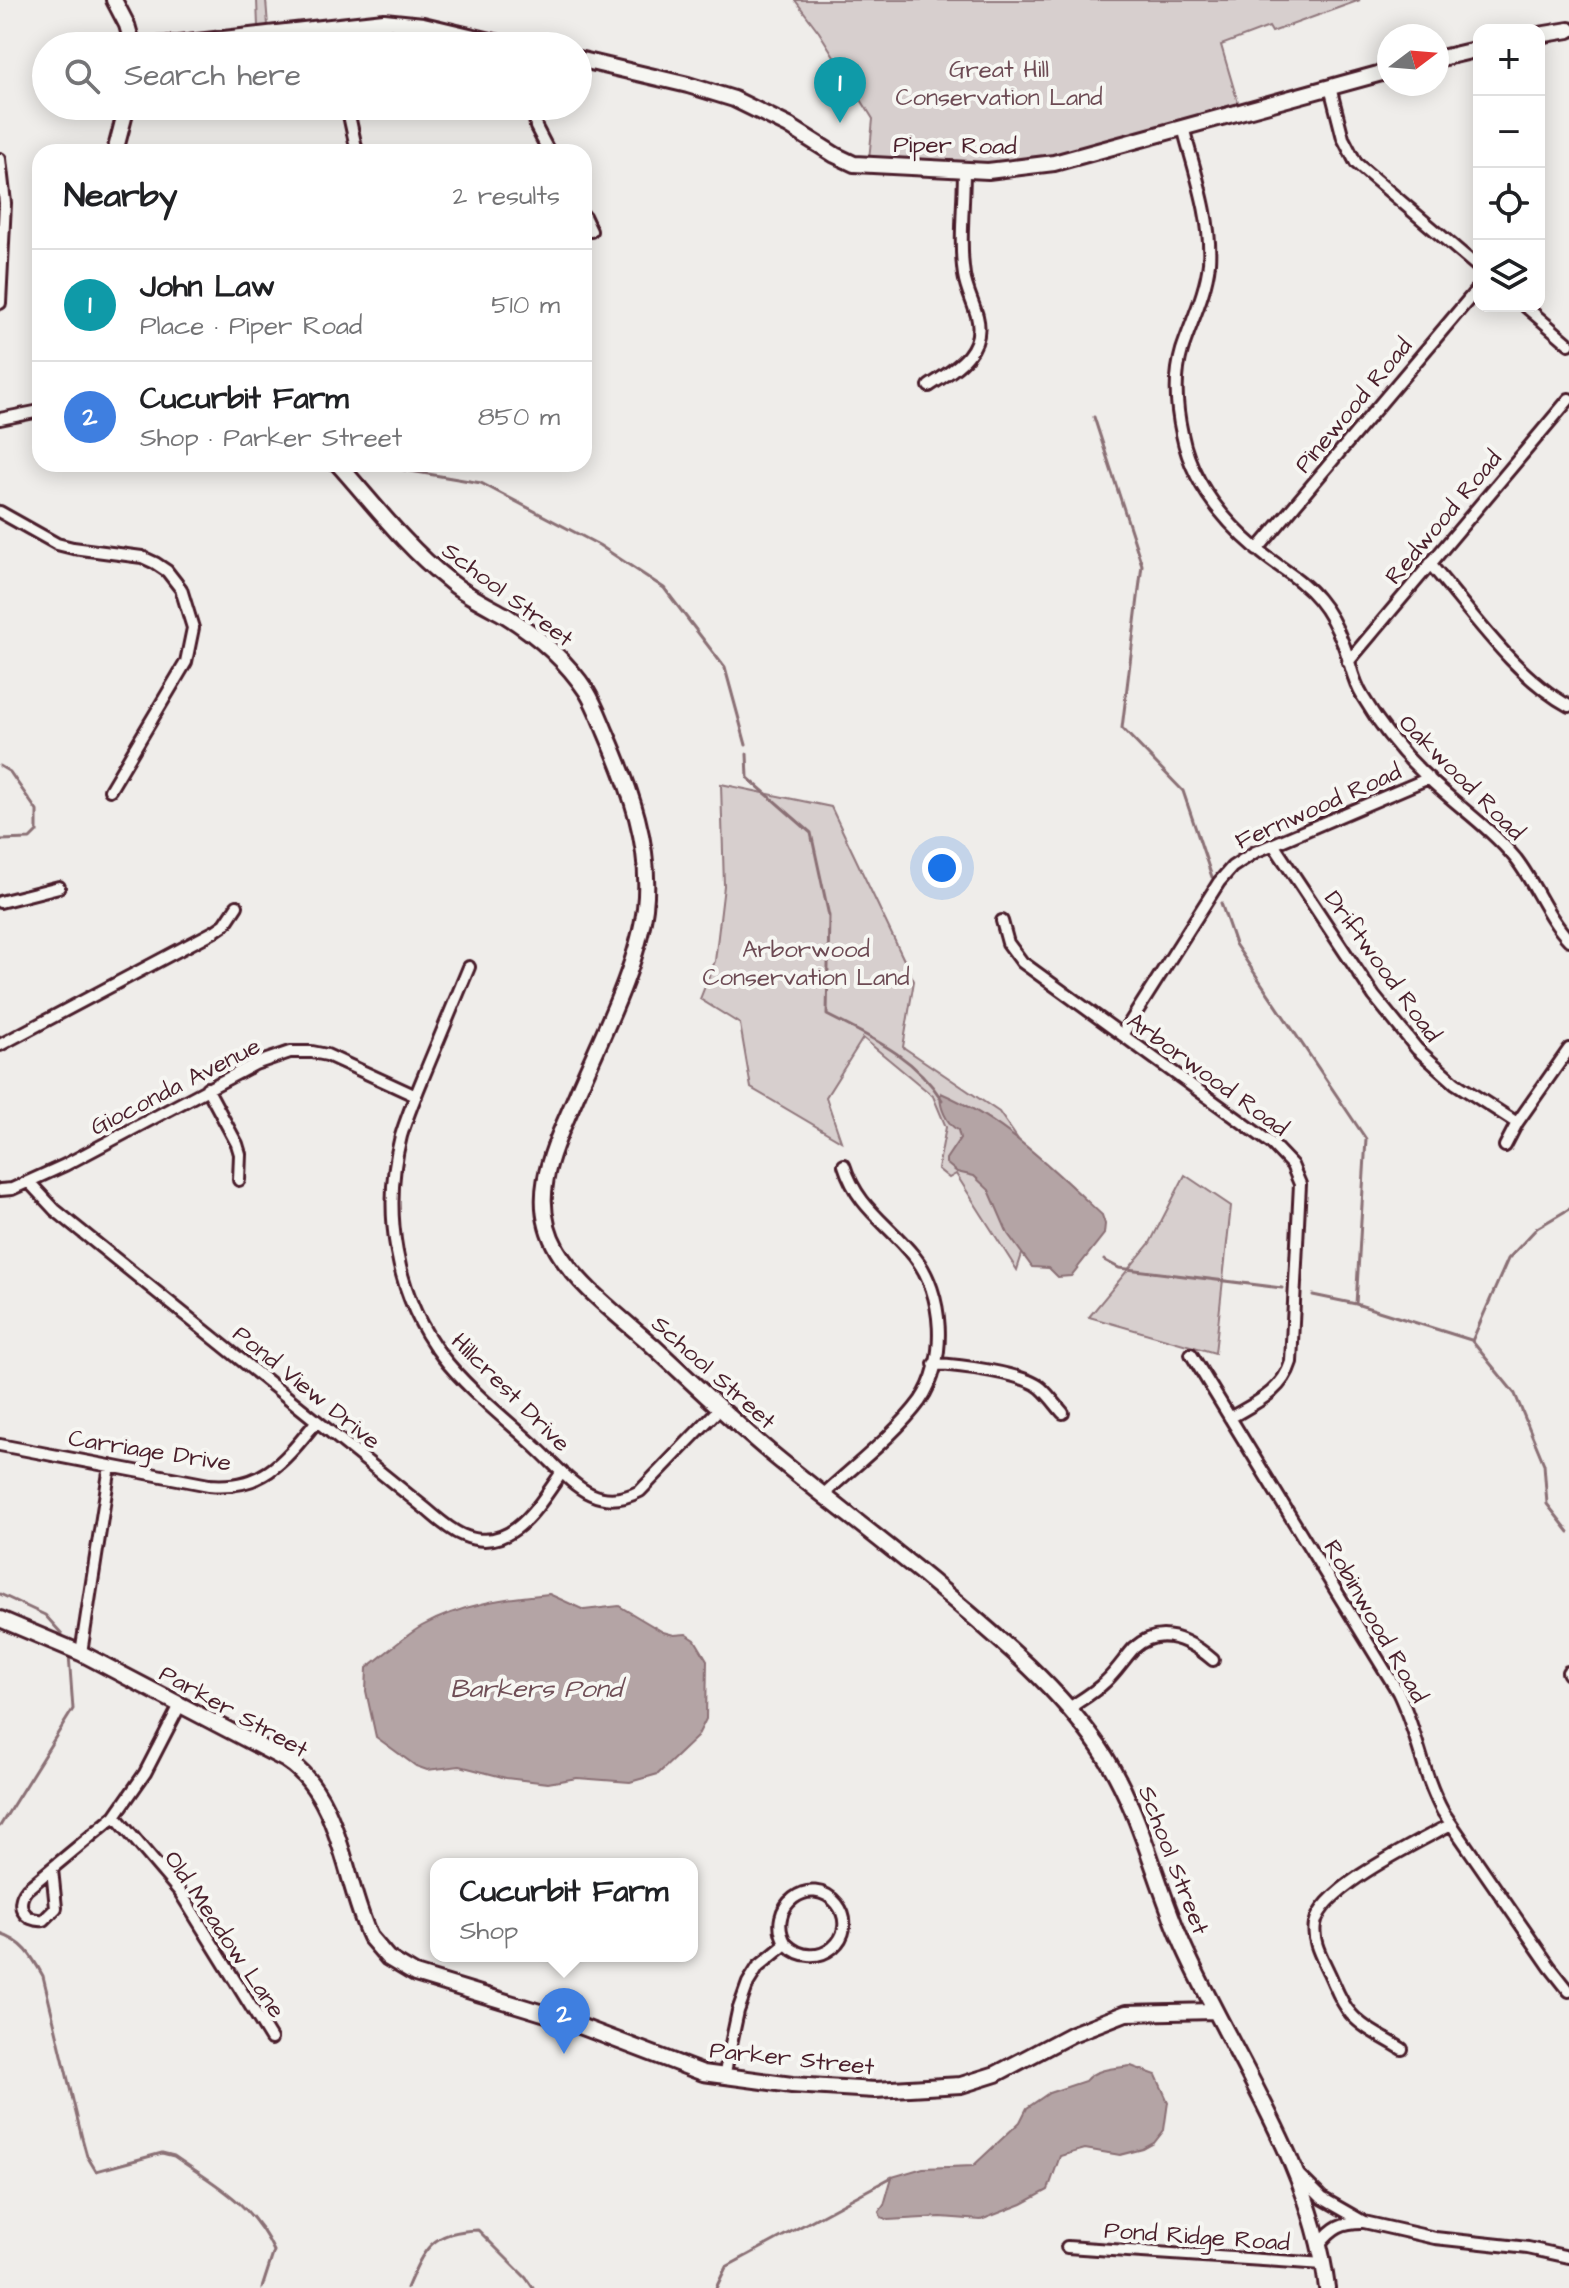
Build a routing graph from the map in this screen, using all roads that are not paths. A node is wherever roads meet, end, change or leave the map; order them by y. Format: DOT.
graph roads {
  1 [pos="114,0"];
  2 [pos="331,27"];
  3 [pos="1569,30"];
  4 [pos="129,32"];
  5 [pos="287,32"];
  6 [pos="332,32"];
  7 [pos="447,32"];
  8 [pos="1545,34"];
  9 [pos="1473,50"];
  10 [pos="1449,56"];
  11 [pos="592,62"];
  12 [pos="1377,74"];
  13 [pos="1330,87"];
  14 [pos="123,120"];
  15 [pos="350,120"];
  16 [pos="535,120"];
  17 [pos="1183,127"];
  18 [pos="117,144"];
  19 [pos="355,144"];
  20 [pos="545,144"];
  21 [pos="0,159"];
  22 [pos="964,170"];
  23 [pos="1473,263"];
  24 [pos="1473,294"];
  25 [pos="0,303"];
  26 [pos="1532,312"];
  27 [pos="1569,344"];
  28 [pos="929,386"];
  29 [pos="1569,399"];
  30 [pos="32,413"];
  31 [pos="0,419"];
  32 [pos="345,472"];
  33 [pos="0,512"];
  34 [pos="1257,550"];
  35 [pos="1430,564"];
  36 [pos="1348,662"];
  37 [pos="1569,706"];
  38 [pos="1429,778"];
  39 [pos="110,790"];
  40 [pos="1273,844"];
  41 [pos="59,887"];
  42 [pos="0,902"];
  43 [pos="237,906"];
  44 [pos="1002,921"];
  45 [pos="1569,940"];
  46 [pos="469,967"];
  47 [pos="1122,1035"];
  48 [pos="0,1045"];
  49 [pos="1569,1049"];
  50 [pos="207,1088"];
  51 [pos="416,1096"];
  52 [pos="1517,1123"];
  53 [pos="1505,1146"];
  54 [pos="844,1165"];
  55 [pos="239,1180"];
  56 [pos="29,1182"];
  57 [pos="0,1190"];
  58 [pos="1191,1354"];
  59 [pos="934,1364"];
  60 [pos="720,1408"];
  61 [pos="1063,1413"];
  62 [pos="1230,1418"];
  63 [pos="317,1421"];
  64 [pos="0,1445"];
  65 [pos="110,1466"];
  66 [pos="562,1472"];
  67 [pos="823,1495"];
  68 [pos="0,1619"];
  69 [pos="81,1653"];
  70 [pos="1213,1660"];
  71 [pos="180,1705"];
  72 [pos="1069,1708"];
  73 [pos="115,1816"];
  74 [pos="1451,1824"];
  75 [pos="52,1869"];
  76 [pos="786,1944"];
  77 [pos="1569,1991"];
  78 [pos="1215,2011"];
  79 [pos="271,2039"];
  80 [pos="1402,2049"];
  81 [pos="724,2077"];
  82 [pos="1299,2175"];
  83 [pos="1364,2222"];
  84 [pos="1320,2243"];
  85 [pos="1067,2247"];
  86 [pos="1569,2257"];
  87 [pos="1324,2264"];
  88 [pos="1327,2288"];
  1 -- 4 [label="street"];
  2 -- 5 [label="street"];
  2 -- 6 [label="street"];
  2 -- 7 [label="street"];
  3 -- 8 [label="street"];
  9 -- 10 [label="street"];
  11 -- 22 [label="street, Piper Road"];
  12 -- 13 [label="street, Piper Road"];
  13 -- 17 [label="street, Piper Road"];
  13 -- 23 [label="street"];
  14 -- 18 [label="street"];
  15 -- 19 [label="street"];
  16 -- 20 [label="street"];
  17 -- 22 [label="street, Piper Road"];
  17 -- 34 [label="street, Oakwood Road"];
  21 -- 25 [label="street"];
  22 -- 28 [label="street"];
  24 -- 34 [label="street, Pinewood Road"];
  26 -- 27 [label="street"];
  29 -- 35 [label="street, Redwood Road"];
  30 -- 31 [label="street"];
  32 -- 60 [label="street, School Street"];
  33 -- 39 [label="street"];
  34 -- 36 [label="street, Oakwood Road"];
  35 -- 36 [label="street, Redwood Road"];
  35 -- 37 [label="street"];
  36 -- 38 [label="street, Oakwood Road"];
  38 -- 40 [label="street, Fernwood Road"];
  38 -- 45 [label="street, Oakwood Road"];
  40 -- 47 [label="street, Fernwood Road"];
  40 -- 52 [label="street, Driftwood Road"];
  41 -- 42 [label="street"];
  43 -- 48 [label="street"];
  44 -- 47 [label="street, Arborwood Road"];
  46 -- 51 [label="street, Hillcrest Drive"];
  47 -- 62 [label="street, Arborwood Road"];
  49 -- 52 [label="street"];
  50 -- 51 [label="street, Gioconda Avenue"];
  50 -- 55 [label="street"];
  50 -- 56 [label="street, Gioconda Avenue"];
  51 -- 66 [label="street, Hillcrest Drive"];
  52 -- 53 [label="street"];
  54 -- 59 [label="street"];
  56 -- 57 [label="street, Gioconda Avenue"];
  56 -- 63 [label="street, Pond View Drive"];
  58 -- 62 [label="street, Robinwood Road"];
  59 -- 61 [label="street"];
  59 -- 67 [label="street"];
  60 -- 66 [label="street, Hillcrest Drive"];
  60 -- 67 [label="street, School Street"];
  62 -- 74 [label="street, Robinwood Road"];
  63 -- 65 [label="street, Carriage Drive"];
  63 -- 66 [label="street, Pond View Drive"];
  64 -- 65 [label="street, Carriage Drive"];
  65 -- 69 [label="street"];
  67 -- 72 [label="street, School Street"];
  68 -- 69 [label="street, Parker Street"];
  69 -- 71 [label="street, Parker Street"];
  70 -- 72 [label="street"];
  71 -- 73 [label="street"];
  71 -- 81 [label="street, Parker Street"];
  72 -- 78 [label="street, School Street"];
  73 -- 75 [label="street"];
  73 -- 79 [label="street, Old Meadow Lane"];
  74 -- 77 [label="street, Robinwood Road"];
  74 -- 80 [label="street"];
  75 -- 75 [label="street"];
  76 -- 76 [label="street"];
  76 -- 81 [label="street"];
  78 -- 81 [label="street, Parker Street"];
  78 -- 82 [label="street, School Street"];
  82 -- 83 [label="street"];
  82 -- 84 [label="street, School Street"];
  83 -- 84 [label="street"];
  83 -- 86 [label="street"];
  84 -- 87 [label="street, School Street"];
  85 -- 87 [label="street, Pond Ridge Road"];
  87 -- 88 [label="street, School Street"];
}
